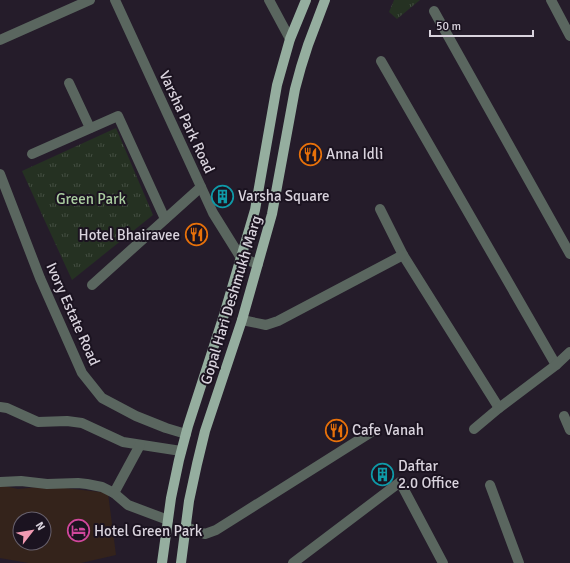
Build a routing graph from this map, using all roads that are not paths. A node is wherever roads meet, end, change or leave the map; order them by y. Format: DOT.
graph roads {
  1 [pos="90,0"];
  2 [pos="115,0"];
  3 [pos="269,0"];
  4 [pos="306,0"];
  5 [pos="326,0"];
  6 [pos="551,0"];
  7 [pos="434,11"];
  8 [pos="570,36"];
  9 [pos="290,39"];
  10 [pos="0,40"];
  11 [pos="381,61"];
  12 [pos="69,83"];
  13 [pos="90,128"];
  14 [pos="32,154"];
  15 [pos="0,174"];
  16 [pos="201,187"];
  17 [pos="4,192"];
  18 [pos="380,209"];
  19 [pos="165,219"];
  20 [pos="570,254"];
  21 [pos="403,255"];
  22 [pos="240,258"];
  23 [pos="258,264"];
  24 [pos="92,285"];
  25 [pos="242,320"];
  26 [pos="570,352"];
  27 [pos="556,365"];
  28 [pos="0,407"];
  29 [pos="498,408"];
  30 [pos="564,416"];
  31 [pos="474,428"];
  32 [pos="570,430"];
  33 [pos="373,431"];
  34 [pos="186,434"];
  35 [pos="140,445"];
  36 [pos="181,451"];
  37 [pos="0,482"];
  38 [pos="490,485"];
  39 [pos="114,493"];
  40 [pos="168,520"];
  41 [pos="186,527"];
  42 [pos="162,563"];
  43 [pos="181,563"];
  44 [pos="293,563"];
  45 [pos="443,563"];
  46 [pos="519,563"];
  1 -- 10 [label="street"];
  2 -- 16 [label="street, Varsha Park Road"];
  3 -- 9 [label="street"];
  4 -- 9 [label="main road, Gopal Hari Deshmukh Marg"];
  5 -- 23 [label="main road, Gopal Hari Deshmukh Marg"];
  6 -- 8 [label="street"];
  7 -- 20 [label="street"];
  9 -- 22 [label="main road, Gopal Hari Deshmukh Marg"];
  11 -- 27 [label="street"];
  12 -- 13 [label="street"];
  13 -- 14 [label="street"];
  13 -- 19 [label="street"];
  15 -- 17 [label="street, Ivory Estate Road"];
  16 -- 19 [label="street"];
  16 -- 22 [label="street, Varsha Park Road"];
  17 -- 34 [label="street, Ivory Estate Road"];
  18 -- 21 [label="street"];
  19 -- 24 [label="street"];
  21 -- 25 [label="street"];
  21 -- 29 [label="street"];
  22 -- 23 [label="street"];
  22 -- 34 [label="main road, Gopal Hari Deshmukh Marg"];
  23 -- 25 [label="main road, Gopal Hari Deshmukh Marg"];
  25 -- 41 [label="main road, Gopal Hari Deshmukh Marg"];
  26 -- 27 [label="street"];
  27 -- 29 [label="street"];
  28 -- 35 [label="street"];
  29 -- 31 [label="street"];
  30 -- 32 [label="street"];
  33 -- 41 [label="street"];
  34 -- 36 [label="main road, Gopal Hari Deshmukh Marg"];
  35 -- 36 [label="street"];
  35 -- 39 [label="street"];
  36 -- 40 [label="main road, Gopal Hari Deshmukh Marg"];
  37 -- 39 [label="street"];
  38 -- 46 [label="street"];
  39 -- 40 [label="street"];
  40 -- 42 [label="main road, Gopal Hari Deshmukh Marg"];
  41 -- 43 [label="main road, Gopal Hari Deshmukh Marg"];
  44 -- 45 [label="street"];
}
